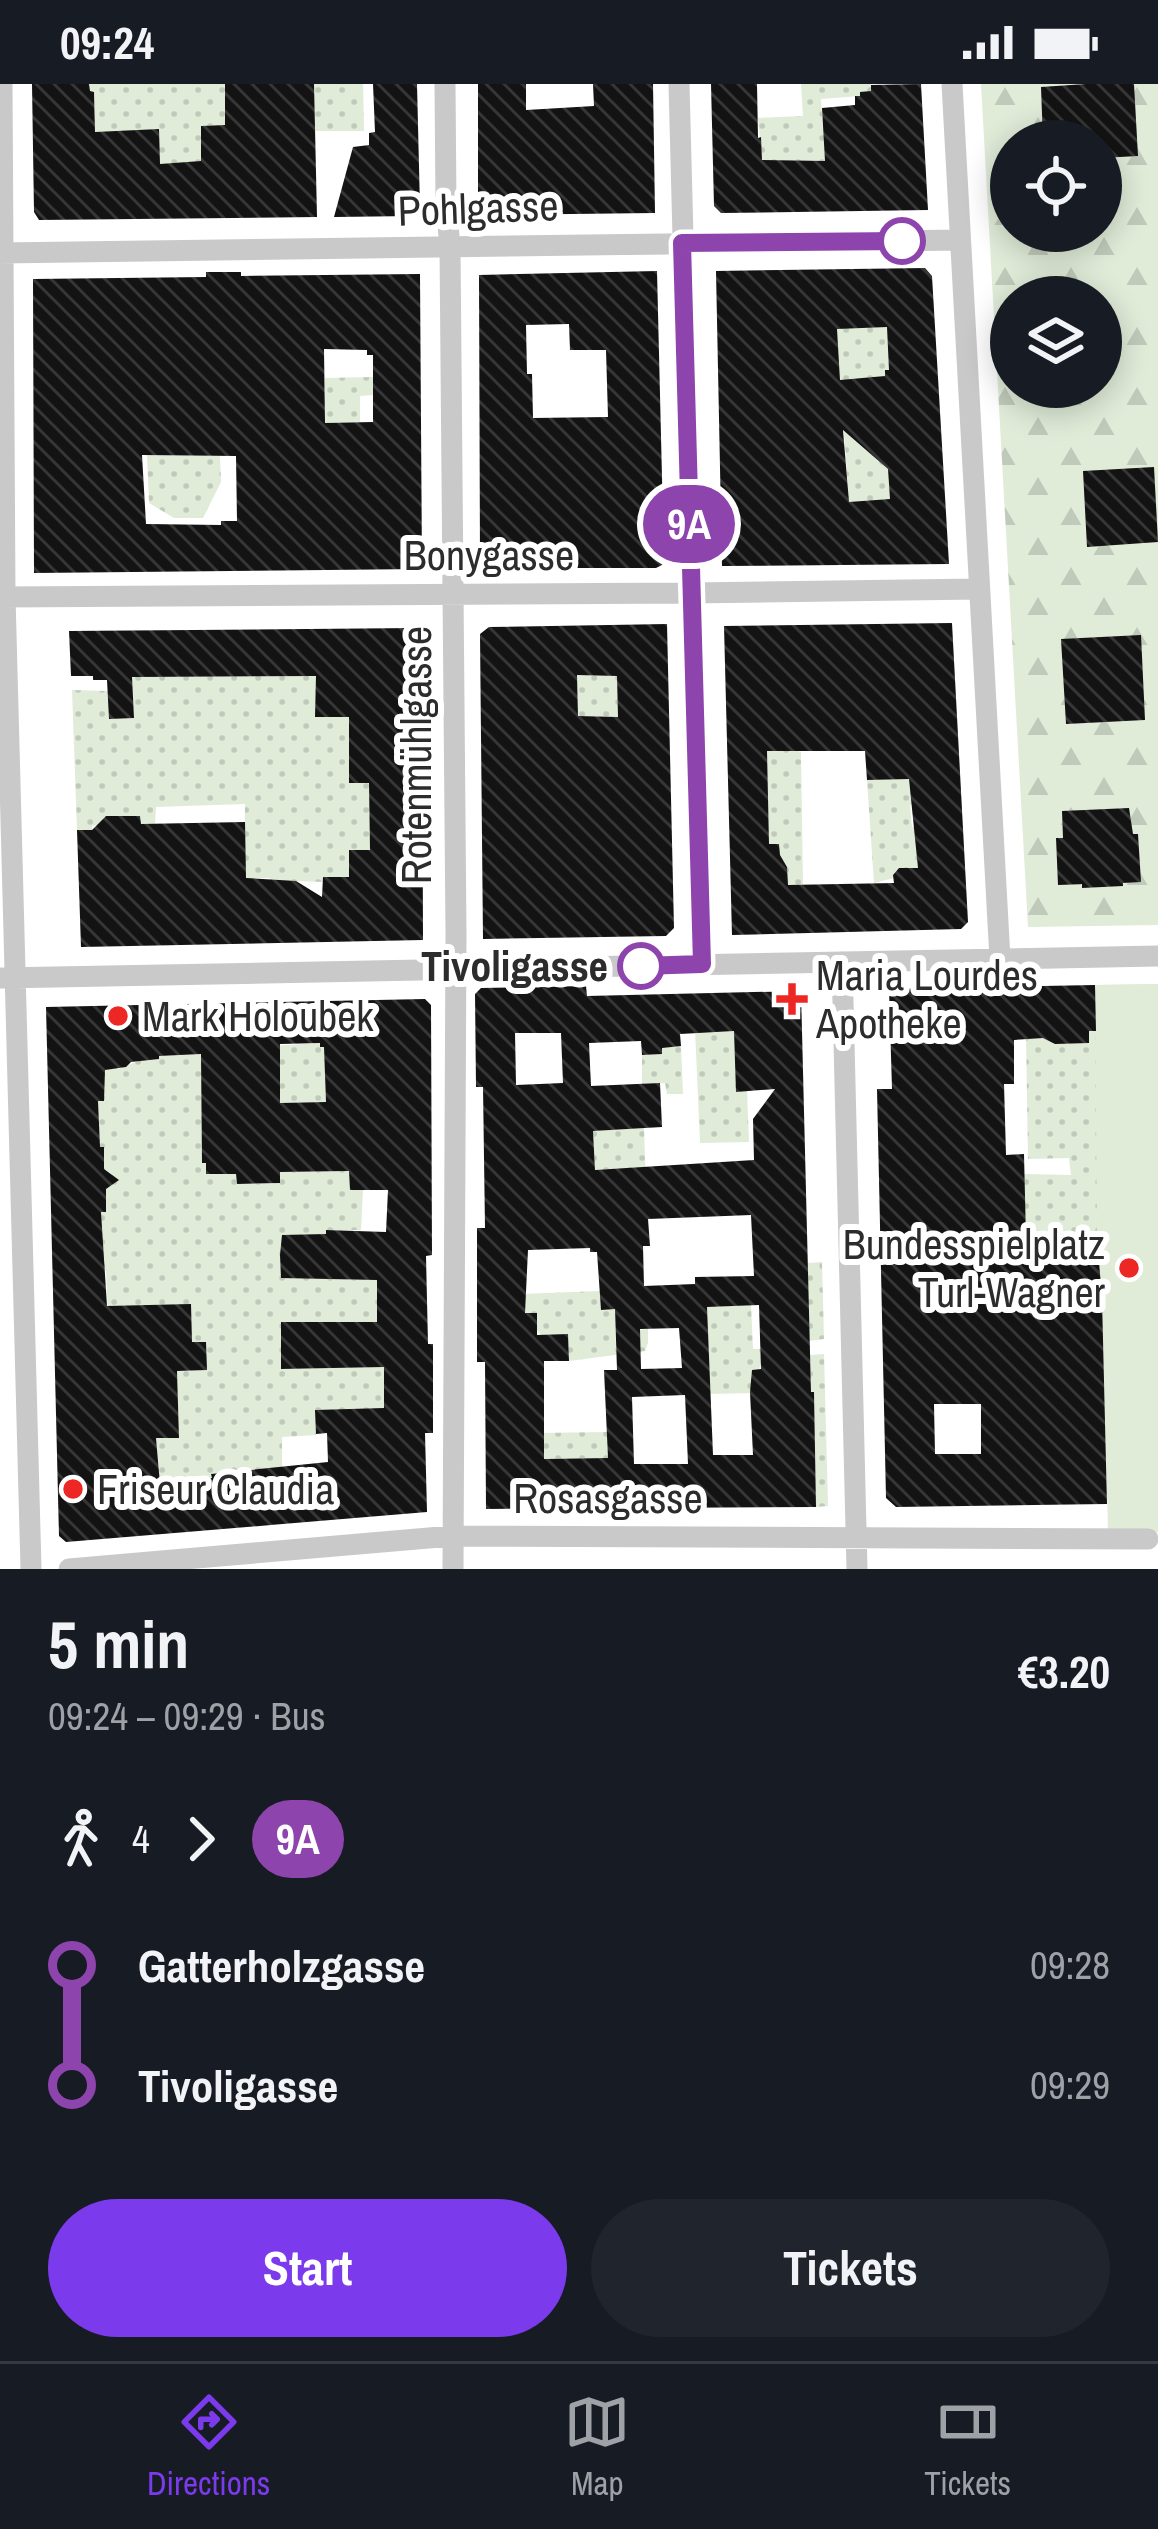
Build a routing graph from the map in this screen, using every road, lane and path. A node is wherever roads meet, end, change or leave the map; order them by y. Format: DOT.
graph roads {
  1 [pos="2,84"];
  2 [pos="445,84"];
  3 [pos="679,84"];
  4 [pos="952,84"];
  5 [pos="959,239"];
  6 [pos="682,243"];
  7 [pos="450,248"];
  8 [pos="2,253"];
  9 [pos="979,589"];
  10 [pos="691,593"];
  11 [pos="453,595"];
  12 [pos="3,596"];
  13 [pos="1158,956"];
  14 [pos="1000,958"];
  15 [pos="842,962"];
  16 [pos="702,964"];
  17 [pos="454,969"];
  18 [pos="8,978"];
  19 [pos="452,1536"];
  20 [pos="856,1538"];
  21 [pos="1148,1539"];
  22 [pos="31,1569"];
  23 [pos="69,1569"];
  24 [pos="453,1569"];
  25 [pos="857,1569"];
  1 -- 8 [label="street"];
  2 -- 7 [label="street, Rotenmühlgasse"];
  3 -- 6 [label="street"];
  4 -- 5 [label="street"];
  5 -- 6 [label="street, Pohlgasse"];
  5 -- 9 [label="street"];
  6 -- 7 [label="street, Pohlgasse"];
  6 -- 10 [label="street"];
  7 -- 8 [label="street, Pohlgasse"];
  7 -- 11 [label="street, Rotenmühlgasse"];
  8 -- 12 [label="street"];
  9 -- 10 [label="street, Bonygasse"];
  9 -- 14 [label="street"];
  10 -- 11 [label="street, Bonygasse"];
  10 -- 16 [label="street"];
  11 -- 12 [label="street, Bonygasse"];
  11 -- 17 [label="street, Rotenmühlgasse"];
  12 -- 18 [label="street"];
  13 -- 14 [label="street"];
  14 -- 15 [label="street"];
  15 -- 16 [label="street"];
  15 -- 20 [label="street"];
  16 -- 17 [label="street"];
  17 -- 18 [label="street"];
  17 -- 19 [label="street, Rotenmühlgasse"];
  18 -- 22 [label="street"];
  19 -- 20 [label="street, Rosasgasse"];
  19 -- 23 [label="street, Rosasgasse"];
  19 -- 24 [label="street, Rotenmühlgasse"];
  20 -- 21 [label="street, Rosasgasse"];
  20 -- 25 [label="street"];
}
